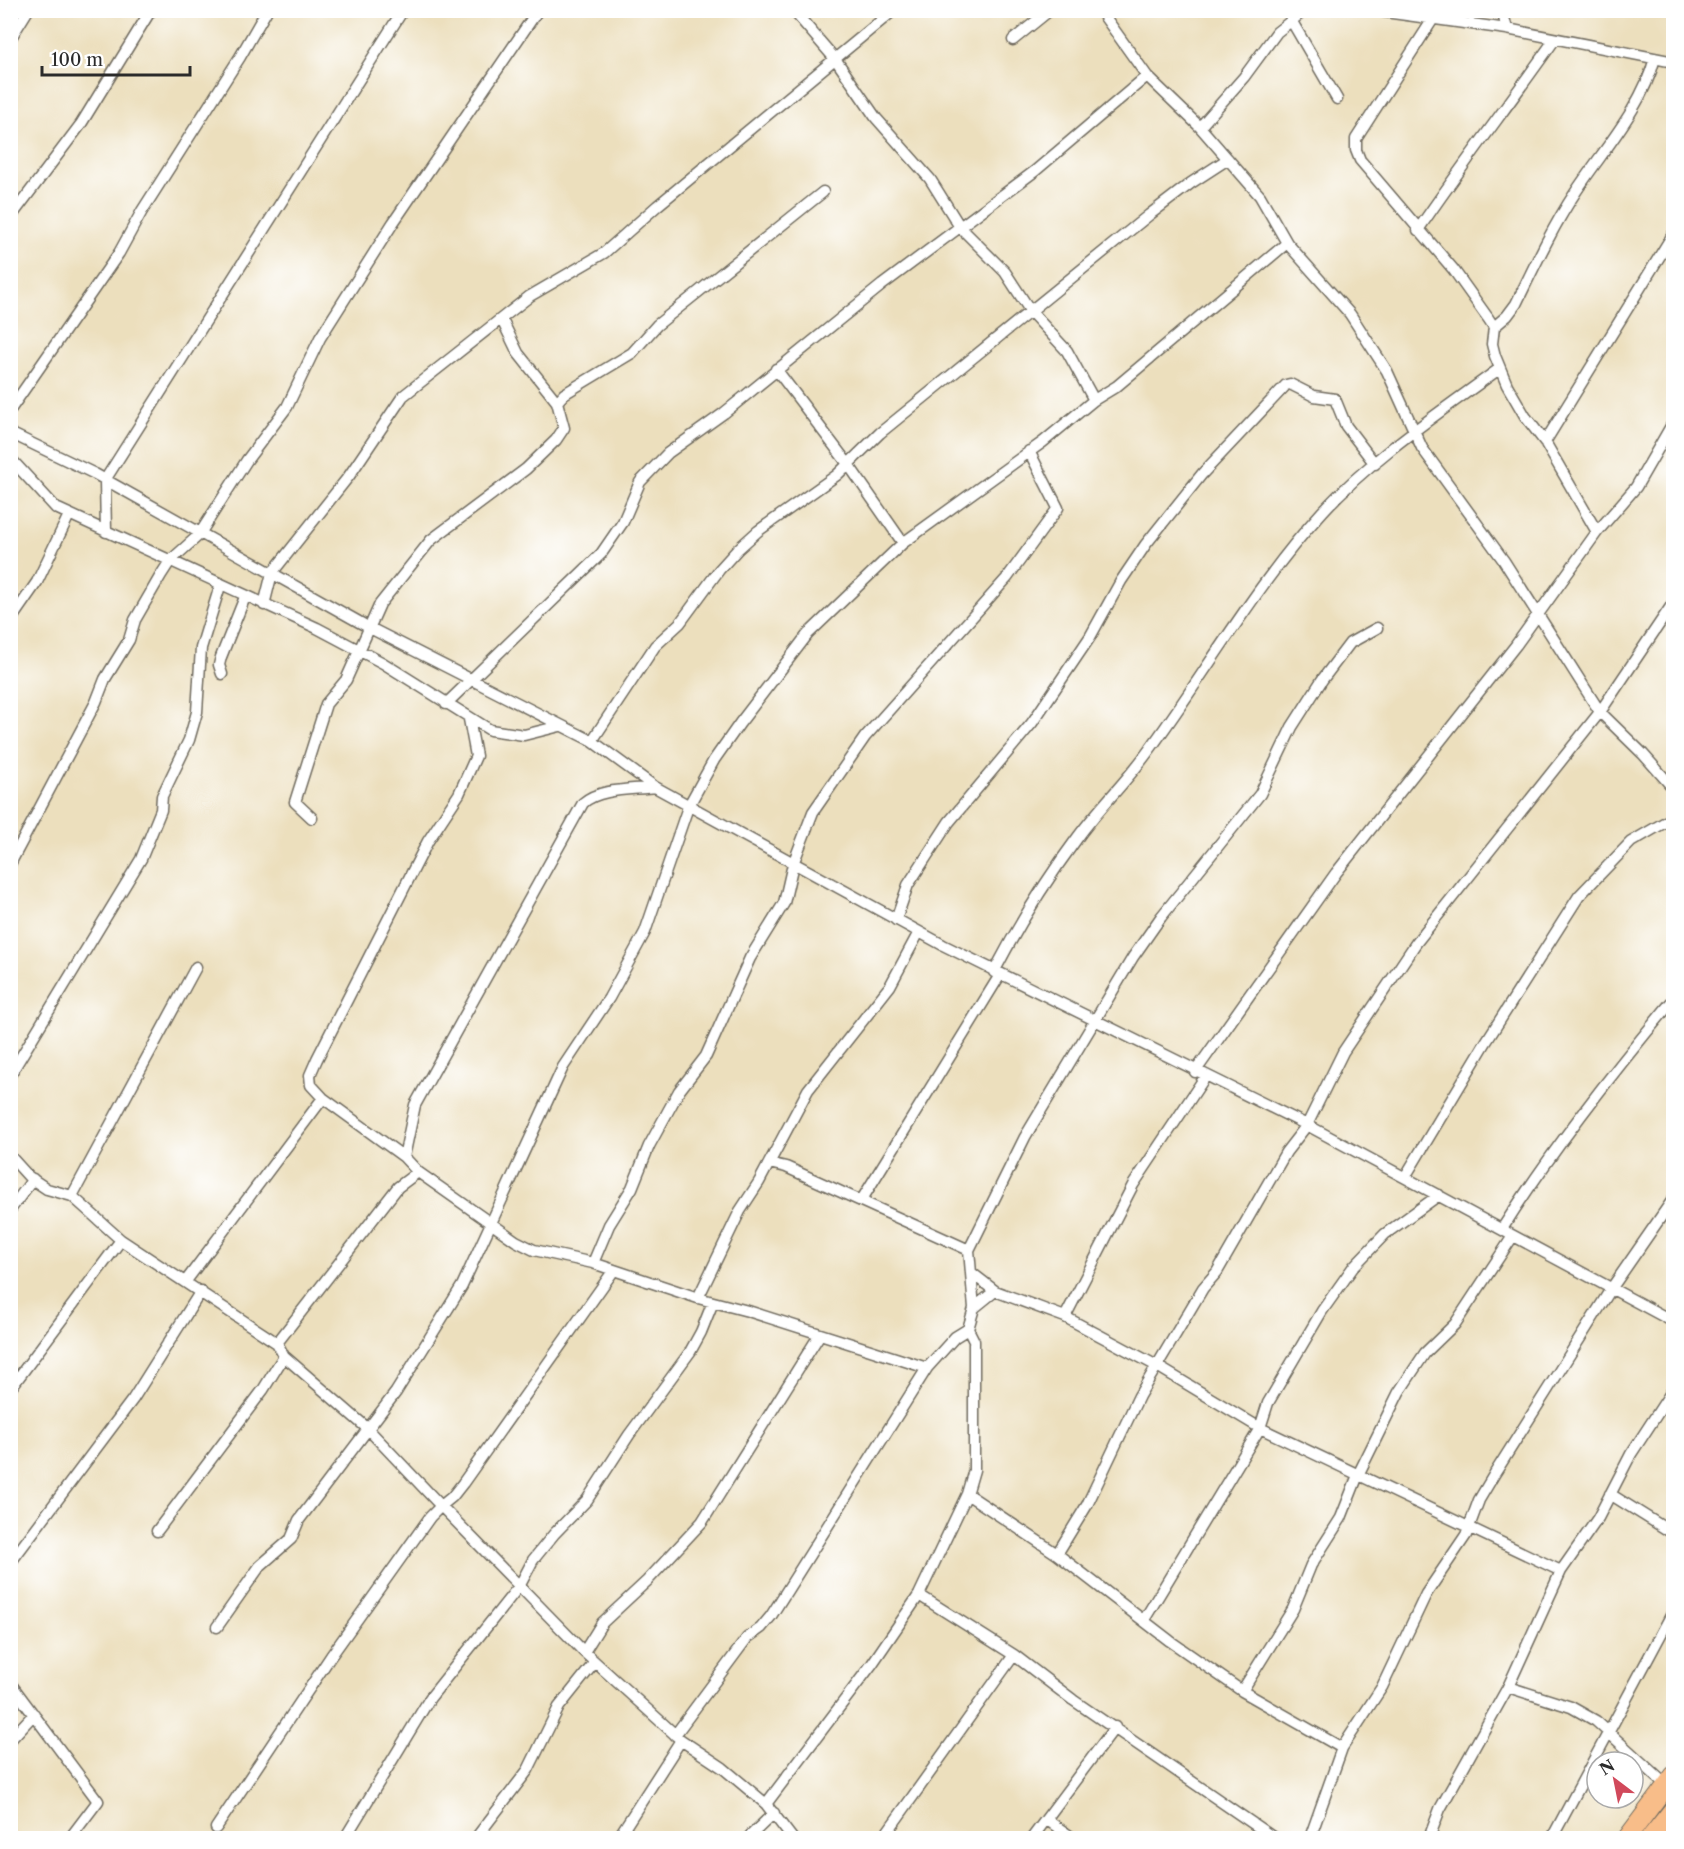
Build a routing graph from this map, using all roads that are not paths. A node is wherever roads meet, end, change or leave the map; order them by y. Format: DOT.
graph roads {
  1 [pos="28,10"];
  2 [pos="151,10"];
  3 [pos="267,10"];
  4 [pos="403,10"];
  5 [pos="538,10"];
  6 [pos="793,10"];
  7 [pos="894,10"];
  8 [pos="1050,10"];
  9 [pos="1100,10"];
  10 [pos="1305,10"];
  11 [pos="1371,10"];
  12 [pos="1502,10"];
  13 [pos="1385,12"];
  14 [pos="1291,15"];
  15 [pos="1433,19"];
  16 [pos="1507,29"];
  17 [pos="10,39"];
  18 [pos="1555,39"];
  19 [pos="1013,40"];
  20 [pos="1655,58"];
  21 [pos="836,60"];
  22 [pos="1674,62"];
  23 [pos="1146,76"];
  24 [pos="1336,99"];
  25 [pos="1200,127"];
  26 [pos="1228,159"];
  27 [pos="823,192"];
  28 [pos="10,218"];
  29 [pos="960,227"];
  30 [pos="1418,230"];
  31 [pos="1674,233"];
  32 [pos="1287,243"];
  33 [pos="1031,312"];
  34 [pos="502,320"];
  35 [pos="1494,327"];
  36 [pos="776,369"];
  37 [pos="1499,369"];
  38 [pos="1094,400"];
  39 [pos="556,402"];
  40 [pos="10,410"];
  41 [pos="1674,421"];
  42 [pos="1414,430"];
  43 [pos="10,433"];
  44 [pos="1545,441"];
  45 [pos="1029,451"];
  46 [pos="10,458"];
  47 [pos="848,464"];
  48 [pos="1375,464"];
  49 [pos="105,480"];
  50 [pos="69,515"];
  51 [pos="106,532"];
  52 [pos="1597,532"];
  53 [pos="199,535"];
  54 [pos="903,543"];
  55 [pos="170,561"];
  56 [pos="272,573"];
  57 [pos="220,586"];
  58 [pos="245,597"];
  59 [pos="1674,602"];
  60 [pos="264,605"];
  61 [pos="1538,613"];
  62 [pos="10,621"];
  63 [pos="368,627"];
  64 [pos="1377,628"];
  65 [pos="360,651"];
  66 [pos="222,674"];
  67 [pos="472,678"];
  68 [pos="446,704"];
  69 [pos="1599,712"];
  70 [pos="469,719"];
  71 [pos="561,726"];
  72 [pos="592,741"];
  73 [pos="655,787"];
  74 [pos="1674,789"];
  75 [pos="688,807"];
  76 [pos="1674,817"];
  77 [pos="312,818"];
  78 [pos="10,864"];
  79 [pos="793,864"];
  80 [pos="896,920"];
  81 [pos="919,932"];
  82 [pos="196,967"];
  83 [pos="997,973"];
  84 [pos="1674,999"];
  85 [pos="1093,1022"];
  86 [pos="1200,1074"];
  87 [pos="10,1075"];
  88 [pos="323,1098"];
  89 [pos="1307,1125"];
  90 [pos="10,1156"];
  91 [pos="404,1157"];
  92 [pos="769,1163"];
  93 [pos="418,1172"];
  94 [pos="1405,1177"];
  95 [pos="33,1179"];
  96 [pos="72,1196"];
  97 [pos="1438,1196"];
  98 [pos="1674,1198"];
  99 [pos="861,1201"];
  100 [pos="10,1210"];
  101 [pos="491,1223"];
  102 [pos="1502,1230"];
  103 [pos="1513,1236"];
  104 [pos="121,1240"];
  105 [pos="969,1250"];
  106 [pos="593,1263"];
  107 [pos="614,1270"];
  108 [pos="972,1274"];
  109 [pos="186,1281"];
  110 [pos="1611,1289"];
  111 [pos="201,1291"];
  112 [pos="995,1291"];
  113 [pos="698,1298"];
  114 [pos="713,1302"];
  115 [pos="974,1308"];
  116 [pos="1065,1317"];
  117 [pos="1674,1322"];
  118 [pos="968,1329"];
  119 [pos="820,1334"];
  120 [pos="277,1343"];
  121 [pos="284,1356"];
  122 [pos="1157,1366"];
  123 [pos="927,1368"];
  124 [pos="1674,1388"];
  125 [pos="10,1389"];
  126 [pos="367,1428"];
  127 [pos="1260,1428"];
  128 [pos="1358,1475"];
  129 [pos="967,1494"];
  130 [pos="1610,1494"];
  131 [pos="441,1506"];
  132 [pos="1467,1526"];
  133 [pos="157,1531"];
  134 [pos="1674,1534"];
  135 [pos="1057,1554"];
  136 [pos="10,1563"];
  137 [pos="1561,1571"];
  138 [pos="520,1585"];
  139 [pos="919,1595"];
  140 [pos="1674,1610"];
  141 [pos="1144,1620"];
  142 [pos="217,1628"];
  143 [pos="584,1652"];
  144 [pos="1014,1655"];
  145 [pos="595,1662"];
  146 [pos="10,1683"];
  147 [pos="1509,1687"];
  148 [pos="1242,1691"];
  149 [pos="34,1713"];
  150 [pos="1115,1727"];
  151 [pos="1608,1731"];
  152 [pos="678,1737"];
  153 [pos="10,1740"];
  154 [pos="1342,1748"];
  155 [pos="1670,1780"];
  156 [pos="770,1808"];
  157 [pos="1674,1808"];
  158 [pos="1047,1820"];
  159 [pos="216,1828"];
  160 [pos="70,1839"];
  161 [pos="345,1839"];
  162 [pos="476,1839"];
  163 [pos="618,1839"];
  164 [pos="748,1839"];
  165 [pos="792,1839"];
  166 [pos="883,1839"];
  167 [pos="1032,1839"];
  168 [pos="1073,1839"];
  169 [pos="1274,1839"];
  170 [pos="1310,1839"];
  171 [pos="1429,1839"];
  172 [pos="1552,1839"];
  173 [pos="1627,1839"];
  174 [pos="1650,1839"];
  1 -- 17 [label="street"];
  2 -- 28 [label="street"];
  3 -- 40 [label="street"];
  4 -- 49 [label="street"];
  5 -- 53 [label="street"];
  6 -- 21 [label="street"];
  7 -- 21 [label="street"];
  8 -- 19 [label="street"];
  9 -- 23 [label="street"];
  10 -- 14 [label="street"];
  11 -- 13 [label="street"];
  12 -- 16 [label="street"];
  13 -- 15 [label="street"];
  14 -- 24 [label="street"];
  14 -- 25 [label="street"];
  15 -- 16 [label="street"];
  15 -- 30 [label="street"];
  16 -- 18 [label="street"];
  18 -- 20 [label="street"];
  18 -- 30 [label="street"];
  20 -- 22 [label="street"];
  20 -- 35 [label="street"];
  21 -- 29 [label="street"];
  21 -- 34 [label="street"];
  23 -- 25 [label="street"];
  23 -- 29 [label="street"];
  25 -- 26 [label="street"];
  26 -- 32 [label="street"];
  26 -- 33 [label="street"];
  27 -- 39 [label="street"];
  29 -- 33 [label="street"];
  29 -- 36 [label="street"];
  30 -- 35 [label="street"];
  31 -- 44 [label="street"];
  32 -- 38 [label="street"];
  32 -- 42 [label="street"];
  33 -- 38 [label="street"];
  33 -- 47 [label="street"];
  34 -- 39 [label="street"];
  34 -- 56 [label="street"];
  35 -- 37 [label="street"];
  36 -- 47 [label="street"];
  36 -- 67 [label="street"];
  37 -- 42 [label="street"];
  37 -- 44 [label="street"];
  38 -- 45 [label="street"];
  39 -- 63 [label="street"];
  41 -- 52 [label="street"];
  42 -- 48 [label="street"];
  42 -- 61 [label="street"];
  43 -- 49 [label="street"];
  44 -- 52 [label="street"];
  45 -- 54 [label="street"];
  45 -- 79 [label="street"];
  46 -- 50 [label="street"];
  47 -- 54 [label="street"];
  47 -- 72 [label="street"];
  48 -- 80 [label="street"];
  48 -- 83 [label="street"];
  49 -- 51 [label="street"];
  49 -- 53 [label="street"];
  50 -- 51 [label="street"];
  50 -- 62 [label="street"];
  51 -- 55 [label="street"];
  52 -- 61 [label="street"];
  53 -- 55 [label="street"];
  53 -- 56 [label="street"];
  54 -- 75 [label="street"];
  55 -- 57 [label="street"];
  55 -- 78 [label="street"];
  56 -- 60 [label="street"];
  56 -- 63 [label="street"];
  57 -- 58 [label="street"];
  57 -- 87 [label="street"];
  58 -- 60 [label="street"];
  58 -- 66 [label="street"];
  59 -- 69 [label="street"];
  60 -- 65 [label="street"];
  61 -- 69 [label="street"];
  61 -- 86 [label="street"];
  63 -- 65 [label="street"];
  63 -- 67 [label="street"];
  64 -- 85 [label="street"];
  65 -- 68 [label="street"];
  65 -- 77 [label="street"];
  67 -- 68 [label="street"];
  67 -- 71 [label="street"];
  68 -- 70 [label="street"];
  69 -- 74 [label="street"];
  69 -- 89 [label="street"];
  70 -- 71 [label="street"];
  70 -- 88 [label="street"];
  71 -- 72 [label="street"];
  72 -- 73 [label="street"];
  73 -- 75 [label="street"];
  73 -- 91 [label="street"];
  75 -- 79 [label="street"];
  75 -- 101 [label="street"];
  76 -- 94 [label="street"];
  79 -- 80 [label="street"];
  79 -- 106 [label="street"];
  80 -- 81 [label="street"];
  81 -- 83 [label="street"];
  81 -- 92 [label="street"];
  82 -- 96 [label="street"];
  83 -- 85 [label="street"];
  83 -- 99 [label="street"];
  84 -- 102 [label="street"];
  85 -- 86 [label="street"];
  85 -- 105 [label="street"];
  86 -- 89 [label="street"];
  86 -- 116 [label="street"];
  88 -- 91 [label="street"];
  88 -- 109 [label="street"];
  89 -- 94 [label="street"];
  89 -- 122 [label="street"];
  90 -- 95 [label="street"];
  91 -- 93 [label="street"];
  92 -- 99 [label="street"];
  92 -- 113 [label="street"];
  93 -- 101 [label="street"];
  93 -- 120 [label="street"];
  94 -- 97 [label="street"];
  95 -- 96 [label="street"];
  95 -- 100 [label="street"];
  96 -- 104 [label="street"];
  97 -- 102 [label="street"];
  97 -- 127 [label="street"];
  98 -- 110 [label="street"];
  99 -- 105 [label="street"];
  101 -- 106 [label="street"];
  101 -- 126 [label="street"];
  102 -- 103 [label="street"];
  103 -- 110 [label="street"];
  103 -- 128 [label="street"];
  104 -- 109 [label="street"];
  104 -- 125 [label="street"];
  105 -- 108 [label="street"];
  106 -- 107 [label="street"];
  107 -- 113 [label="street"];
  107 -- 131 [label="street"];
  108 -- 112 [label="street"];
  108 -- 115 [label="street"];
  109 -- 111 [label="street"];
  110 -- 117 [label="street"];
  110 -- 132 [label="street"];
  111 -- 120 [label="street"];
  111 -- 136 [label="street"];
  112 -- 115 [label="street"];
  112 -- 116 [label="street"];
  113 -- 114 [label="street"];
  114 -- 119 [label="street"];
  114 -- 138 [label="street"];
  115 -- 118 [label="street"];
  116 -- 122 [label="street"];
  118 -- 123 [label="street"];
  118 -- 129 [label="street"];
  119 -- 123 [label="street"];
  119 -- 143 [label="street"];
  120 -- 121 [label="street"];
  121 -- 126 [label="street"];
  121 -- 133 [label="street"];
  122 -- 127 [label="street"];
  122 -- 135 [label="street"];
  123 -- 152 [label="street"];
  124 -- 130 [label="street"];
  126 -- 131 [label="street"];
  126 -- 142 [label="street"];
  127 -- 128 [label="street"];
  127 -- 141 [label="street"];
  128 -- 132 [label="street"];
  128 -- 148 [label="street"];
  129 -- 135 [label="street"];
  129 -- 139 [label="street"];
  130 -- 134 [label="street"];
  130 -- 137 [label="street"];
  131 -- 138 [label="street"];
  131 -- 159 [label="street"];
  132 -- 137 [label="street"];
  132 -- 154 [label="street"];
  135 -- 141 [label="street"];
  137 -- 147 [label="street"];
  138 -- 143 [label="street"];
  138 -- 161 [label="street"];
  139 -- 144 [label="street"];
  139 -- 156 [label="street"];
  140 -- 151 [label="street"];
  141 -- 148 [label="street"];
  143 -- 145 [label="street"];
  144 -- 150 [label="street"];
  144 -- 166 [label="street"];
  145 -- 152 [label="street"];
  145 -- 162 [label="street"];
  146 -- 149 [label="street"];
  147 -- 151 [label="street"];
  147 -- 171 [label="street"];
  148 -- 154 [label="street"];
  149 -- 153 [label="street"];
  149 -- 160 [label="street"];
  150 -- 158 [label="street"];
  150 -- 169 [label="street"];
  151 -- 155 [label="street"];
  151 -- 172 [label="street"];
  152 -- 156 [label="street"];
  152 -- 163 [label="street"];
  154 -- 170 [label="street"];
  155 -- 173 [label="highway"];
  156 -- 164 [label="street"];
  156 -- 165 [label="street"];
  157 -- 174 [label="highway"];
  158 -- 167 [label="street"];
  158 -- 168 [label="street"];
}
